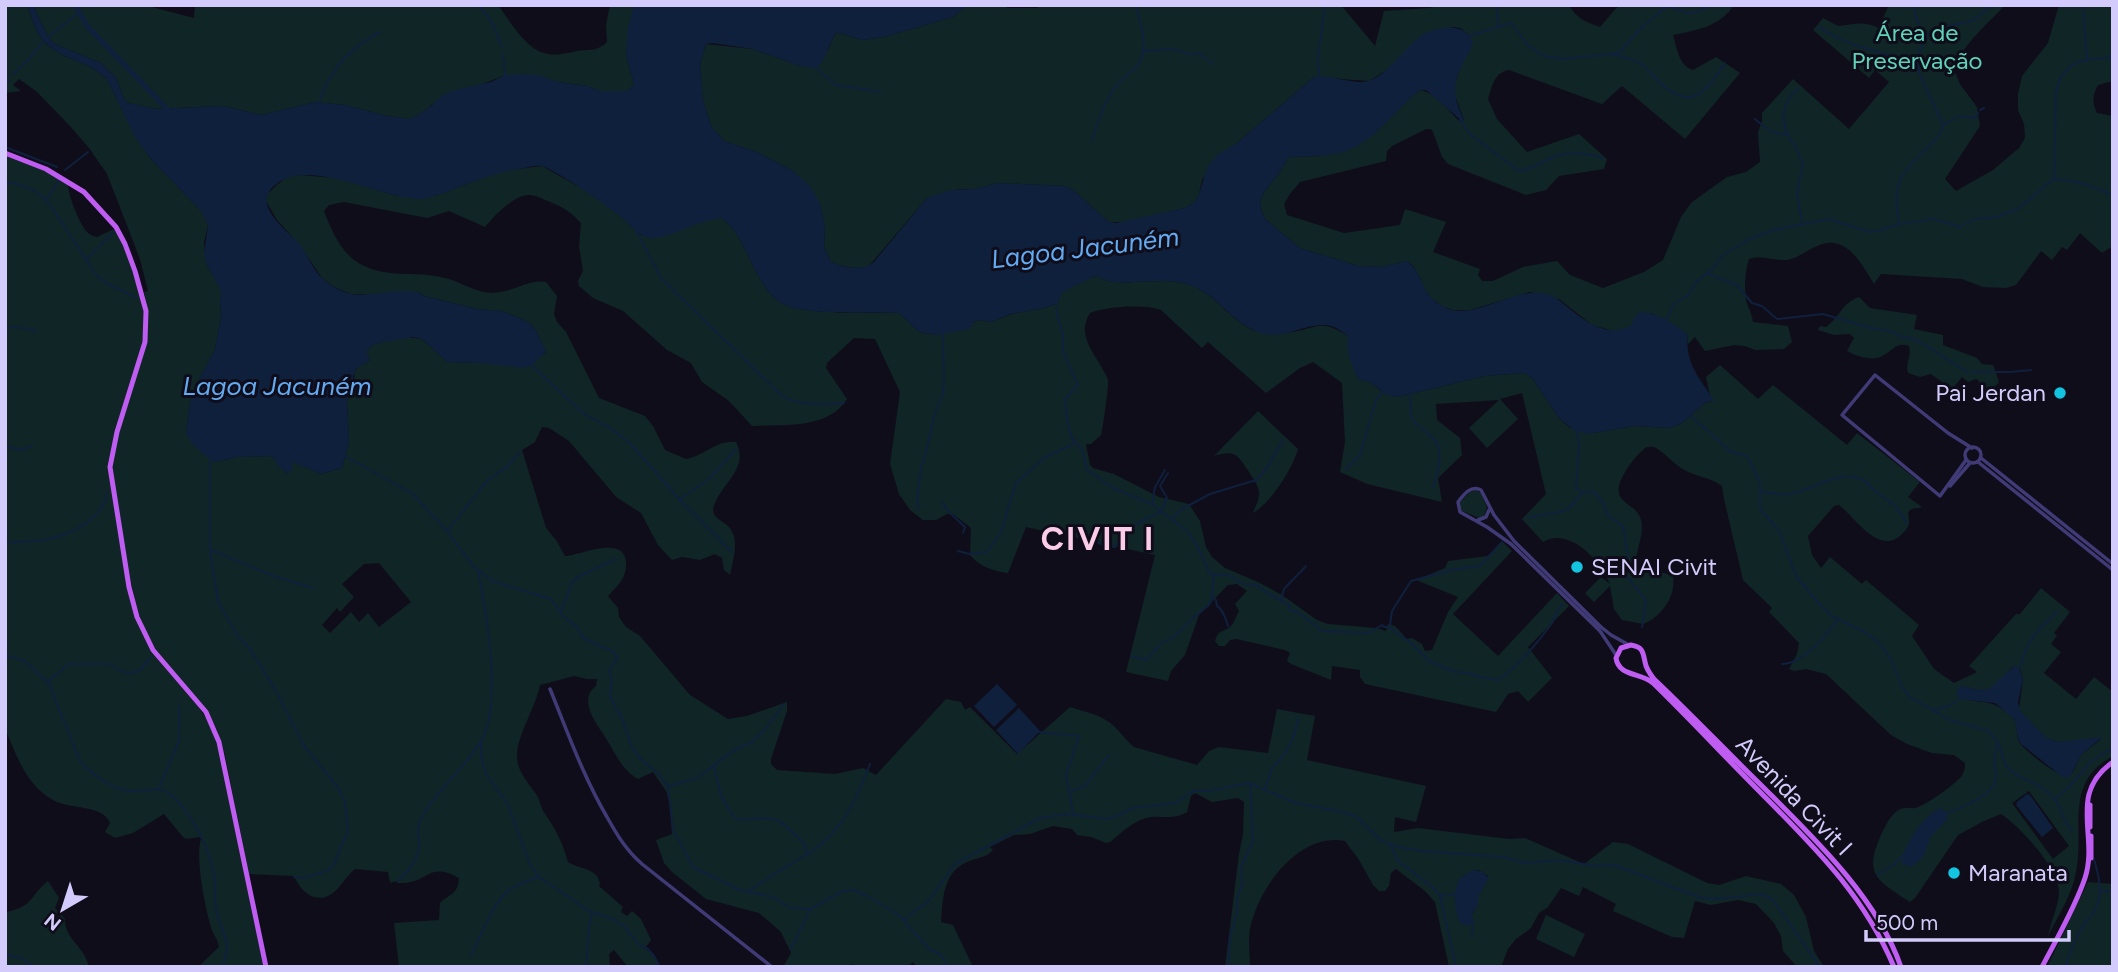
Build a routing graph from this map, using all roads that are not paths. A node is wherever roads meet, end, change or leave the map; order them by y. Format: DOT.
graph roads {
  1 [pos="5,153"];
  2 [pos="1960,442"];
  3 [pos="1972,448"];
  4 [pos="1967,451"];
  5 [pos="1979,460"];
  6 [pos="1968,461"];
  7 [pos="1489,507"];
  8 [pos="1476,520"];
  9 [pos="2095,555"];
  10 [pos="2101,555"];
  11 [pos="2113,564"];
  12 [pos="2113,570"];
  13 [pos="1629,645"];
  14 [pos="1616,656"];
  15 [pos="1645,663"];
  16 [pos="1632,673"];
  17 [pos="550,689"];
  18 [pos="2113,764"];
  19 [pos="267,967"];
  20 [pos="772,967"];
  21 [pos="1894,967"];
  22 [pos="1901,967"];
  23 [pos="2044,967"];
  1 -- 19 [label="main road"];
  2 -- 3 [label="street"];
  2 -- 4 [label="street"];
  2 -- 6 [label="street"];
  3 -- 4 [label="street"];
  3 -- 5 [label="street"];
  4 -- 6 [label="street"];
  5 -- 6 [label="street"];
  5 -- 9 [label="street"];
  5 -- 10 [label="street"];
  7 -- 8 [label="street"];
  7 -- 8 [label="street"];
  7 -- 13 [label="street"];
  8 -- 14 [label="street"];
  9 -- 10 [label="street"];
  9 -- 12 [label="street"];
  10 -- 11 [label="street"];
  13 -- 14 [label="main road"];
  13 -- 15 [label="main road"];
  14 -- 16 [label="main road"];
  15 -- 16 [label="main road"];
  15 -- 22 [label="main road, Avenida Civit I"];
  16 -- 21 [label="main road, Avenida Civit I"];
  17 -- 20 [label="street"];
  18 -- 23 [label="main road"];
}
